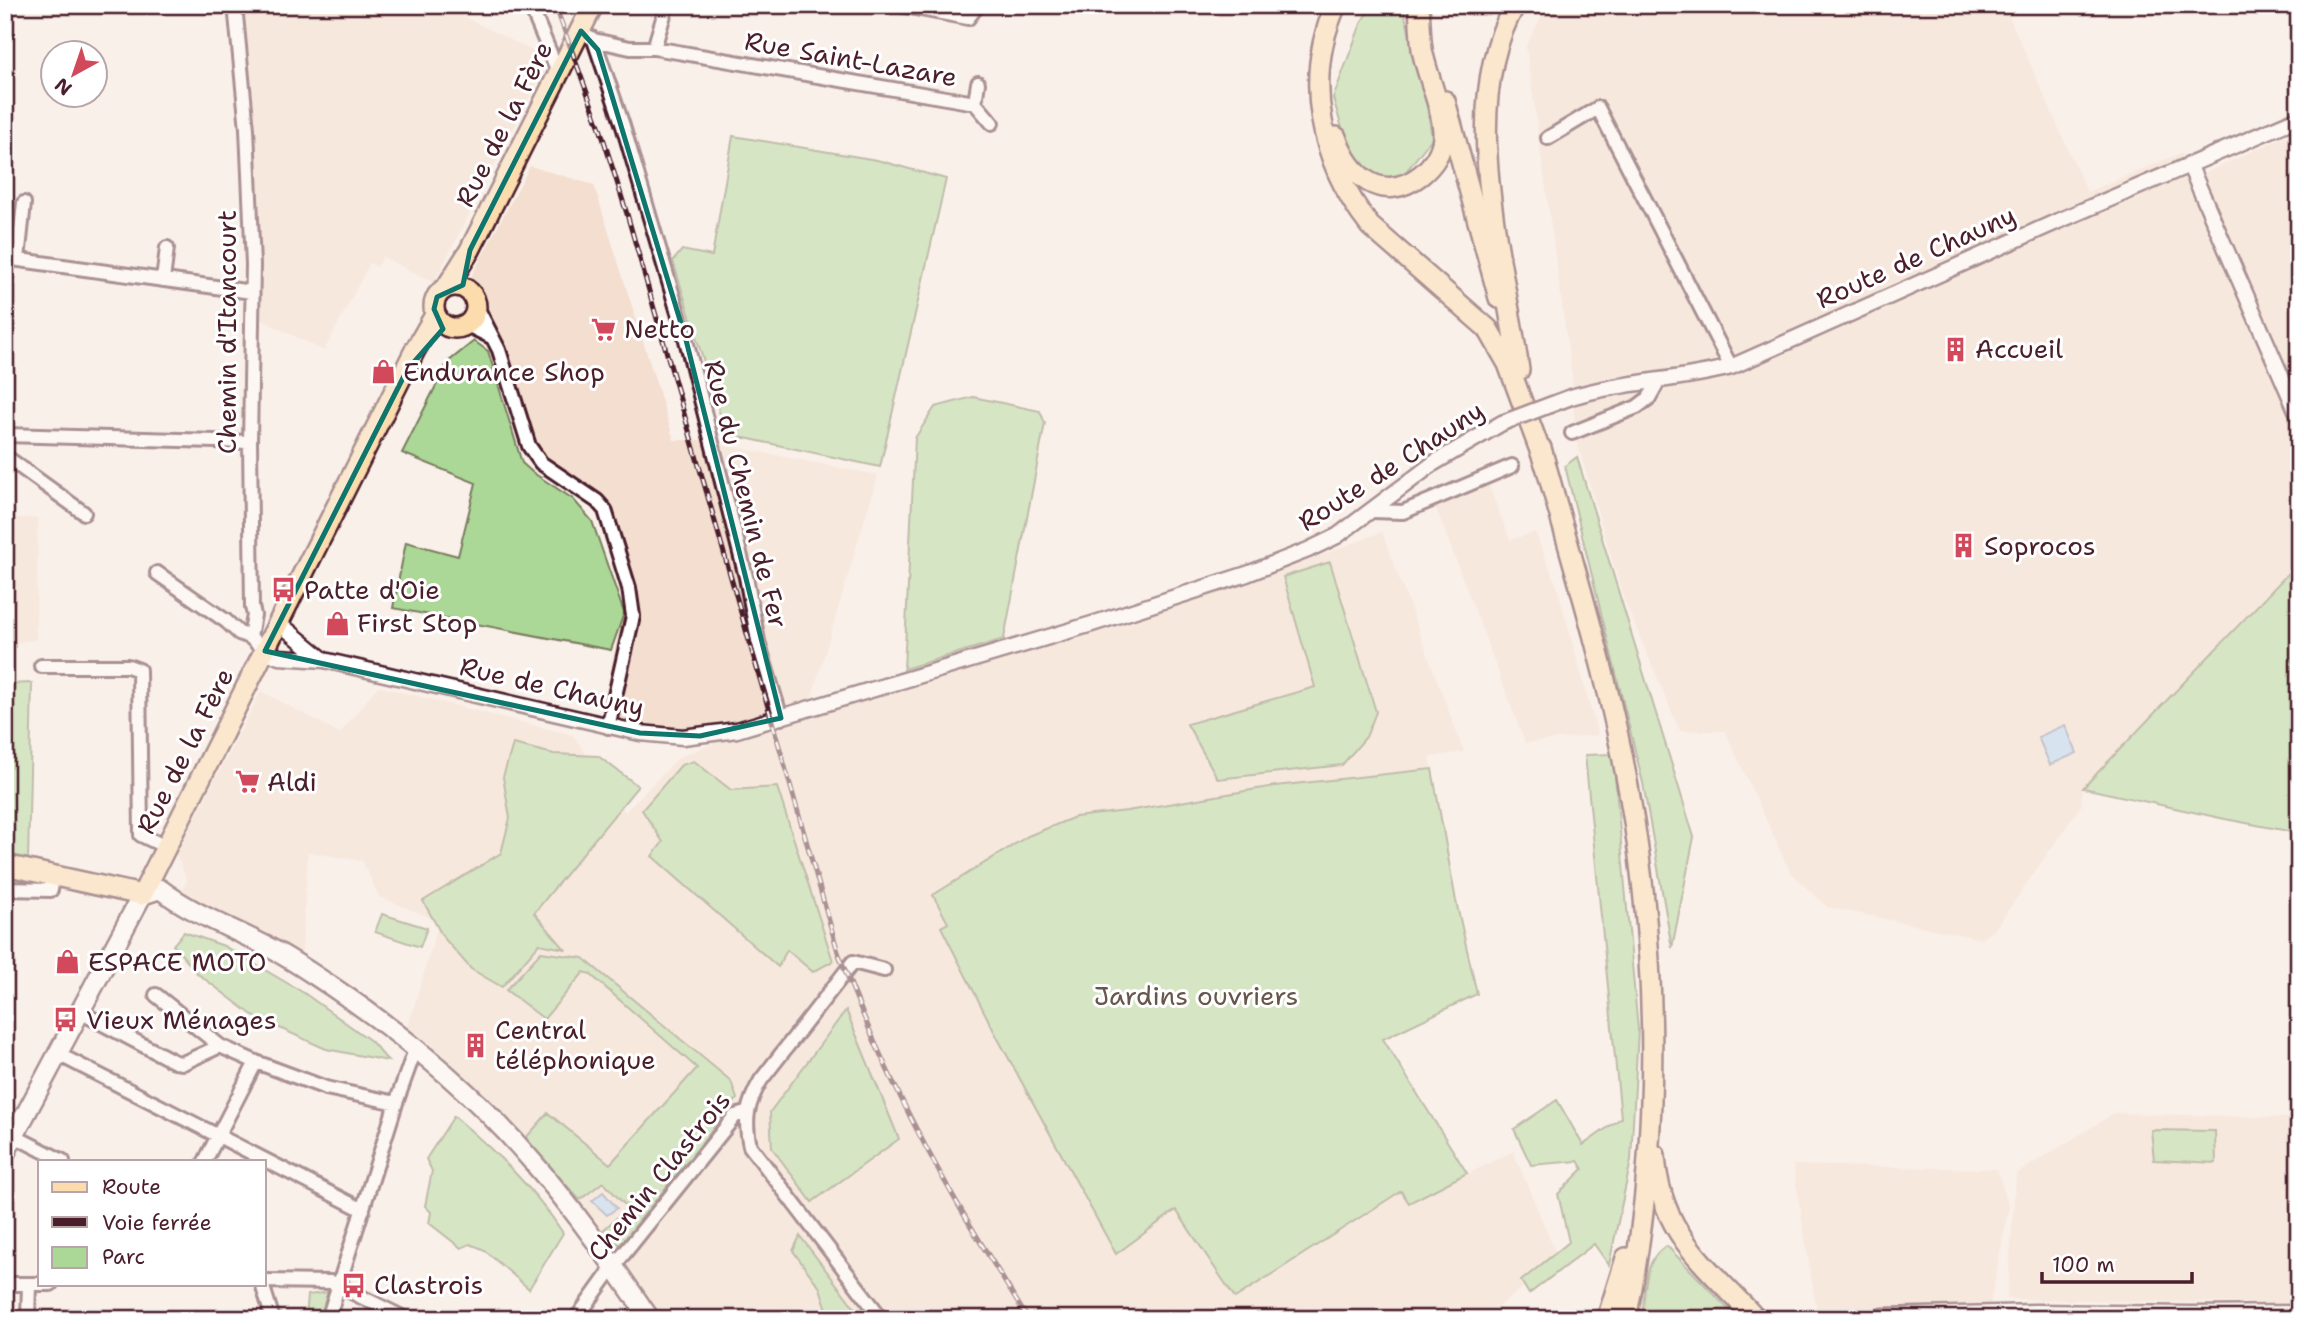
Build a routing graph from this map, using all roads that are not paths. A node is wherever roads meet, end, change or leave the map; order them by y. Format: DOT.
graph roads {
  1 [pos="235,5"];
  2 [pos="530,5"];
  3 [pos="667,5"];
  4 [pos="900,5"];
  5 [pos="978,5"];
  6 [pos="1336,5"];
  7 [pos="1348,5"];
  8 [pos="1419,5"];
  9 [pos="1515,5"];
  10 [pos="588,25"];
  11 [pos="654,48"];
  12 [pos="559,74"];
  13 [pos="978,83"];
  14 [pos="975,103"];
  15 [pos="2299,118"];
  16 [pos="992,123"];
  17 [pos="1548,138"];
  18 [pos="2189,164"];
  19 [pos="24,203"];
  20 [pos="167,248"];
  21 [pos="12,259"];
  22 [pos="163,280"];
  23 [pos="456,288"];
  24 [pos="252,292"];
  25 [pos="476,305"];
  26 [pos="450,323"];
  27 [pos="493,338"];
  28 [pos="1731,367"];
  29 [pos="1519,370"];
  30 [pos="1659,380"];
  31 [pos="2299,417"];
  32 [pos="1572,433"];
  33 [pos="5,435"];
  34 [pos="250,442"];
  35 [pos="5,456"];
  36 [pos="1545,464"];
  37 [pos="1512,466"];
  38 [pos="1372,511"];
  39 [pos="84,513"];
  40 [pos="157,573"];
  41 [pos="254,615"];
  42 [pos="279,623"];
  43 [pos="250,637"];
  44 [pos="265,651"];
  45 [pos="324,660"];
  46 [pos="41,666"];
  47 [pos="776,720"];
  48 [pos="608,727"];
  49 [pos="166,848"];
  50 [pos="5,865"];
  51 [pos="53,876"];
  52 [pos="5,888"];
  53 [pos="142,895"];
  54 [pos="884,970"];
  55 [pos="156,995"];
  56 [pos="80,1012"];
  57 [pos="220,1046"];
  58 [pos="415,1050"];
  59 [pos="58,1054"];
  60 [pos="256,1062"];
  61 [pos="1650,1098"];
  62 [pos="396,1103"];
  63 [pos="746,1113"];
  64 [pos="14,1136"];
  65 [pos="218,1136"];
  66 [pos="5,1153"];
  67 [pos="61,1160"];
  68 [pos="206,1160"];
  69 [pos="265,1160"];
  70 [pos="266,1160"];
  71 [pos="1644,1192"];
  72 [pos="363,1210"];
  73 [pos="614,1266"];
  74 [pos="266,1283"];
  75 [pos="5,1284"];
  76 [pos="29,1284"];
  77 [pos="38,1284"];
  78 [pos="338,1285"];
  79 [pos="264,1286"];
  80 [pos="2299,1313"];
  81 [pos="399,1317"];
  82 [pos="28,1319"];
  83 [pos="274,1319"];
  84 [pos="328,1319"];
  85 [pos="576,1319"];
  86 [pos="650,1319"];
  87 [pos="882,1319"];
  88 [pos="1607,1319"];
  89 [pos="1626,1319"];
  90 [pos="1756,1319"];
  91 [pos="1873,1319"];
  1 -- 24 [label="street, Chemin d'Itancourt"];
  2 -- 12 [label="street"];
  3 -- 11 [label="street"];
  4 -- 5 [label="street"];
  6 -- 36 [label="main road"];
  7 -- 8 [label="main road"];
  8 -- 29 [label="main road"];
  9 -- 29 [label="main road"];
  10 -- 11 [label="street, Rue Saint-Lazare"];
  10 -- 12 [label="main road, Rue de la Fère"];
  10 -- 47 [label="street, Rue du Chemin de Fer"];
  11 -- 14 [label="street, Rue Saint-Lazare"];
  12 -- 23 [label="main road, Rue de la Fère"];
  13 -- 14 [label="street"];
  14 -- 16 [label="street"];
  15 -- 18 [label="street, Route de Chauny"];
  17 -- 28 [label="street"];
  18 -- 28 [label="street, Route de Chauny"];
  18 -- 31 [label="street"];
  19 -- 21 [label="street"];
  20 -- 22 [label="street"];
  21 -- 22 [label="street"];
  22 -- 24 [label="street"];
  23 -- 25 [label="main road"];
  23 -- 26 [label="main road"];
  24 -- 34 [label="street, Chemin d'Itancourt"];
  25 -- 26 [label="main road"];
  25 -- 27 [label="street"];
  26 -- 27 [label="street"];
  26 -- 42 [label="main road, Rue de la Fère"];
  27 -- 48 [label="street"];
  28 -- 30 [label="street, Route de Chauny"];
  29 -- 36 [label="main road"];
  30 -- 32 [label="street"];
  30 -- 38 [label="street, Route de Chauny, bridge"];
  33 -- 34 [label="street"];
  34 -- 41 [label="street, Chemin d'Itancourt"];
  35 -- 39 [label="street"];
  36 -- 61 [label="main road"];
  37 -- 38 [label="street"];
  38 -- 47 [label="street, Route de Chauny"];
  40 -- 43 [label="street"];
  41 -- 42 [label="street"];
  41 -- 43 [label="street, Chemin d'Itancourt"];
  42 -- 44 [label="main road, Rue de la Fère"];
  42 -- 45 [label="street, Rue de Chauny"];
  43 -- 44 [label="street"];
  44 -- 45 [label="street, Rue de Chauny"];
  44 -- 49 [label="main road, Rue de la Fère"];
  45 -- 48 [label="street, Rue de Chauny"];
  46 -- 49 [label="street"];
  47 -- 48 [label="street, Rue de Chauny"];
  49 -- 53 [label="main road, Rue de la Fère"];
  50 -- 51 [label="main road"];
  51 -- 52 [label="street"];
  51 -- 53 [label="main road"];
  53 -- 56 [label="main road, Rue de la Fère"];
  53 -- 58 [label="main road"];
  54 -- 63 [label="street, Chemin Clastrois"];
  55 -- 57 [label="street"];
  56 -- 57 [label="street"];
  56 -- 59 [label="main road, Rue de la Fère"];
  57 -- 60 [label="street"];
  58 -- 62 [label="street"];
  58 -- 73 [label="main road"];
  59 -- 64 [label="main road, Rue de la Fère"];
  59 -- 65 [label="street"];
  60 -- 62 [label="street"];
  60 -- 65 [label="street"];
  61 -- 71 [label="main road"];
  61 -- 90 [label="main road"];
  62 -- 72 [label="street"];
  63 -- 73 [label="street, Chemin Clastrois"];
  63 -- 87 [label="street"];
  64 -- 66 [label="main road, Rue de la Fère"];
  64 -- 67 [label="street"];
  65 -- 68 [label="street"];
  65 -- 69 [label="street"];
  70 -- 72 [label="street"];
  71 -- 88 [label="main road"];
  71 -- 89 [label="main road"];
  72 -- 78 [label="street"];
  73 -- 85 [label="street, Chemin Clastrois"];
  73 -- 86 [label="main road"];
  74 -- 78 [label="street"];
  75 -- 76 [label="street"];
  76 -- 77 [label="street"];
  76 -- 82 [label="street"];
  78 -- 81 [label="street"];
  78 -- 84 [label="street"];
  79 -- 83 [label="street"];
  80 -- 91 [label="street"];
}
